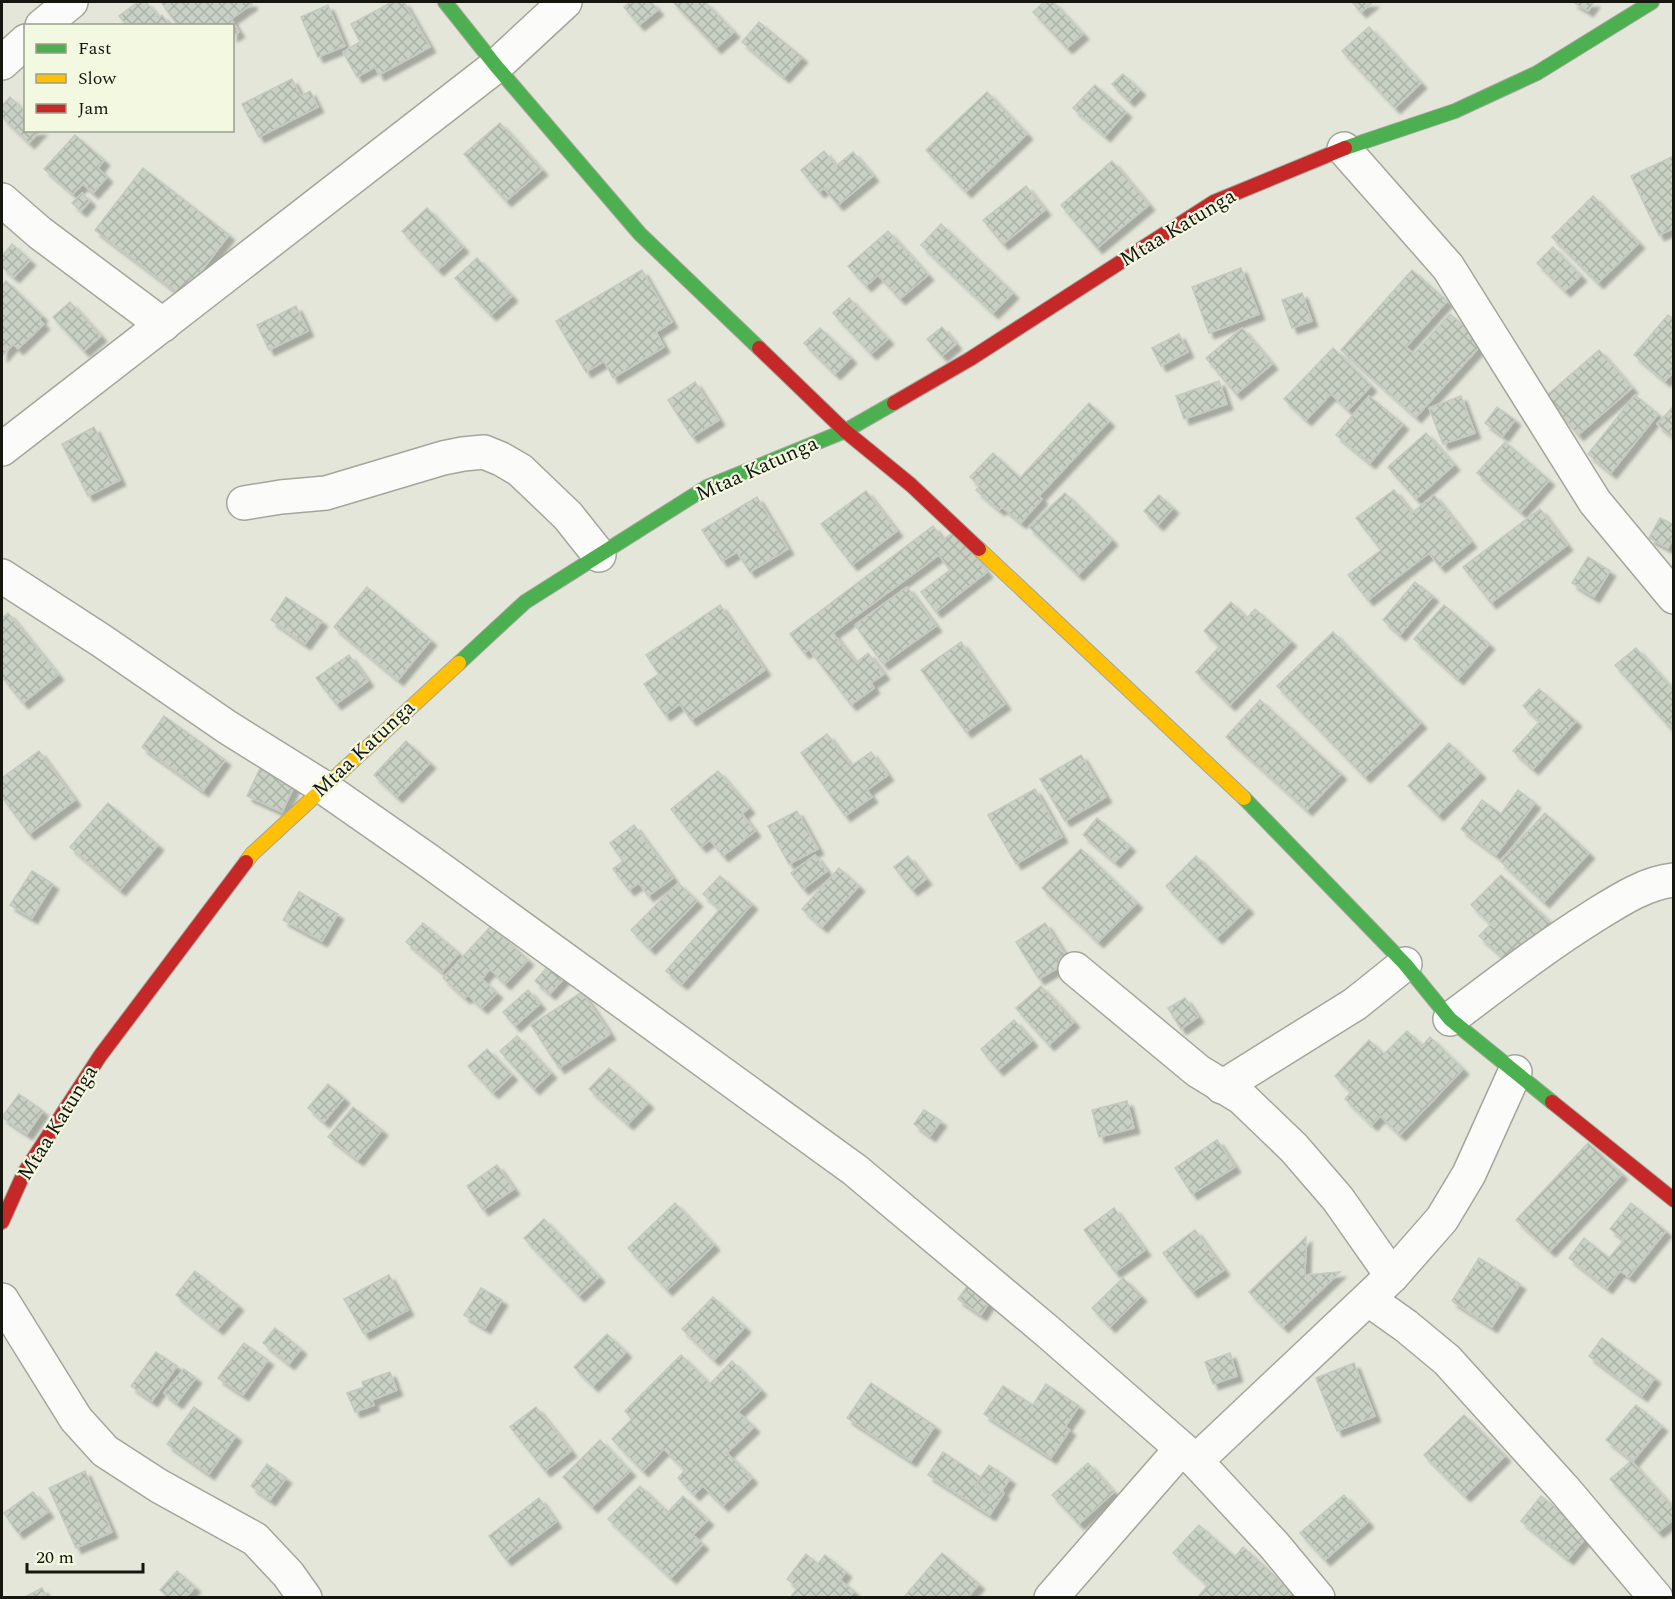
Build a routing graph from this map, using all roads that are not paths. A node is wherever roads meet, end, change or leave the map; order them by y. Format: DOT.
graph roads {
  1 [pos="71,2"];
  2 [pos="445,2"];
  3 [pos="565,2"];
  4 [pos="1652,2"];
  5 [pos="44,24"];
  6 [pos="24,43"];
  7 [pos="2,63"];
  8 [pos="496,66"];
  9 [pos="1344,149"];
  10 [pos="2,200"];
  11 [pos="163,325"];
  12 [pos="845,431"];
  13 [pos="2,449"];
  14 [pos="244,503"];
  15 [pos="599,555"];
  16 [pos="2,576"];
  17 [pos="1667,577"];
  18 [pos="323,787"];
  19 [pos="1674,880"];
  20 [pos="1405,964"];
  21 [pos="1075,969"];
  22 [pos="1450,1019"];
  23 [pos="1515,1072"];
  24 [pos="1222,1086"];
  25 [pos="1674,1200"];
  26 [pos="2,1222"];
  27 [pos="1392,1276"];
  28 [pos="1368,1299"];
  29 [pos="2,1300"];
  30 [pos="1188,1455"];
  31 [pos="305,1598"];
  32 [pos="1051,1598"];
  33 [pos="1318,1598"];
  34 [pos="1656,1598"];
  1 -- 5 [label="street"];
  2 -- 8 [label="street"];
  3 -- 8 [label="street"];
  4 -- 9 [label="street, Mtaa Katunga"];
  6 -- 7 [label="street"];
  8 -- 11 [label="street"];
  8 -- 12 [label="street"];
  9 -- 12 [label="street, Mtaa Katunga"];
  9 -- 17 [label="street"];
  10 -- 11 [label="street"];
  11 -- 13 [label="street"];
  12 -- 15 [label="street, Mtaa Katunga"];
  12 -- 20 [label="street"];
  14 -- 15 [label="street"];
  15 -- 18 [label="street, Mtaa Katunga"];
  16 -- 18 [label="street"];
  18 -- 26 [label="street, Mtaa Katunga"];
  18 -- 30 [label="street"];
  19 -- 22 [label="street"];
  20 -- 22 [label="street"];
  20 -- 24 [label="street"];
  21 -- 24 [label="street"];
  22 -- 23 [label="street"];
  23 -- 25 [label="street"];
  23 -- 27 [label="street"];
  24 -- 27 [label="street"];
  27 -- 28 [label="street"];
  28 -- 30 [label="street"];
  28 -- 34 [label="street"];
  29 -- 31 [label="street"];
  30 -- 32 [label="street"];
  30 -- 33 [label="street"];
}
